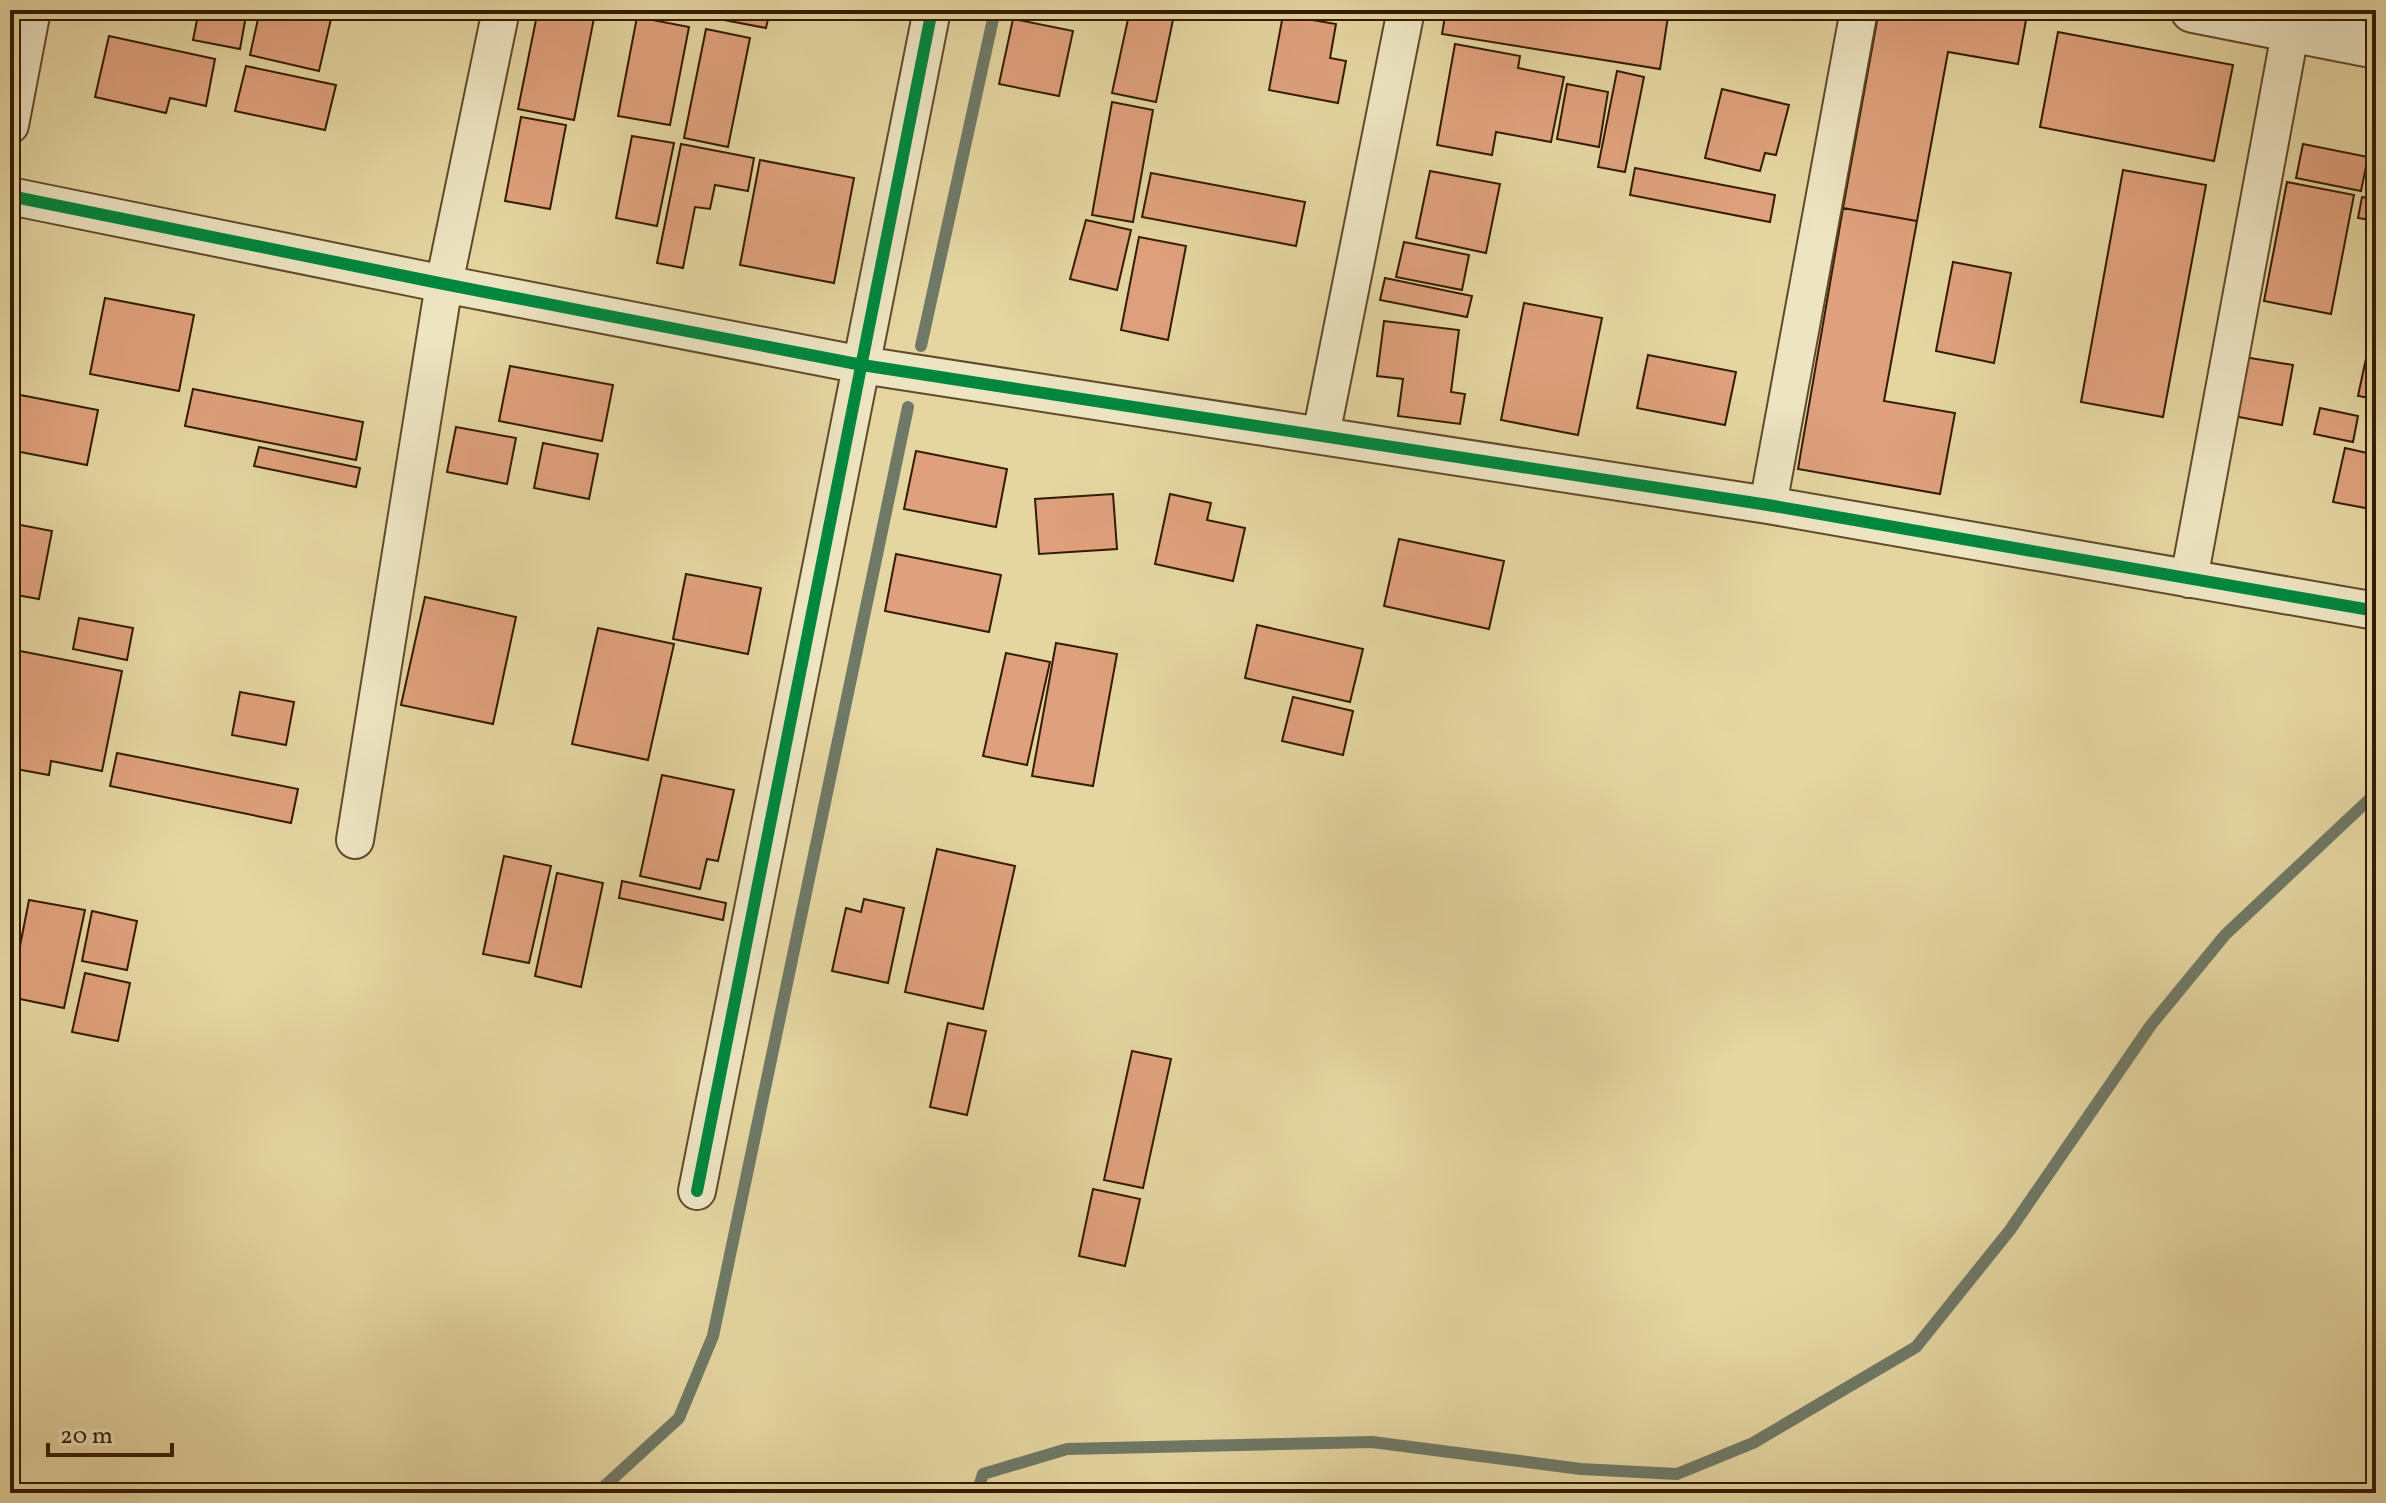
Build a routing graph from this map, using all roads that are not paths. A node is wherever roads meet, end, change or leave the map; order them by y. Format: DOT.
graph roads {
  1 [pos="32,10"];
  2 [pos="501,10"];
  3 [pos="932,10"];
  4 [pos="1406,10"];
  5 [pos="1859,10"];
  6 [pos="2193,10"];
  7 [pos="2291,28"];
  8 [pos="2376,46"];
  9 [pos="10,125"];
  10 [pos="10,196"];
  11 [pos="444,284"];
  12 [pos="862,365"];
  13 [pos="1321,435"];
  14 [pos="1768,505"];
  15 [pos="2189,579"];
  16 [pos="2376,611"];
  17 [pos="355,840"];
  18 [pos="697,1191"];
  1 -- 9 [label="street"];
  2 -- 11 [label="street"];
  3 -- 12 [label="street"];
  4 -- 13 [label="street"];
  5 -- 14 [label="street"];
  6 -- 7 [label="street"];
  7 -- 8 [label="street"];
  7 -- 15 [label="street"];
  10 -- 11 [label="street"];
  11 -- 12 [label="street"];
  11 -- 17 [label="street"];
  12 -- 13 [label="street"];
  12 -- 18 [label="street"];
  13 -- 14 [label="street"];
  14 -- 15 [label="street"];
  15 -- 16 [label="street"];
}
